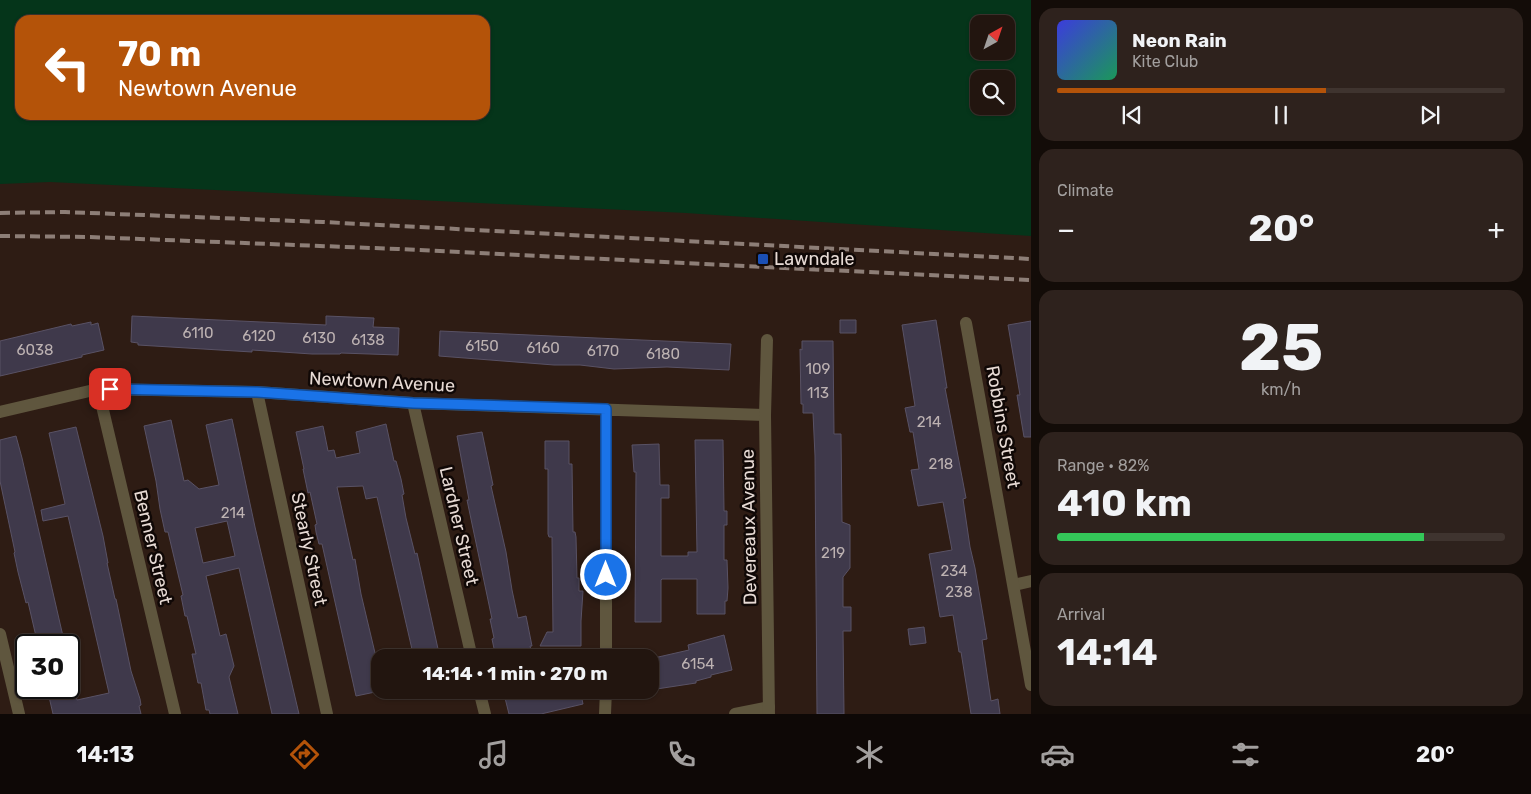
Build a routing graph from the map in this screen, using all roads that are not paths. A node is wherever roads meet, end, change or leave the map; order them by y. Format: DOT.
graph roads {
  1 [pos="966,323"];
  2 [pos="767,340"];
  3 [pos="98,389"];
  4 [pos="257,392"];
  5 [pos="413,403"];
  6 [pos="606,409"];
  7 [pos="0,412"];
  8 [pos="765,415"];
  9 [pos="1031,581"];
  10 [pos="1014,585"];
  11 [pos="0,634"];
  12 [pos="470,649"];
  13 [pos="606,649"];
  14 [pos="1031,685"];
  15 [pos="481,699"];
  16 [pos="606,699"];
  17 [pos="769,711"];
  18 [pos="19,714"];
  19 [pos="175,714"];
  20 [pos="327,714"];
  21 [pos="485,714"];
  22 [pos="605,714"];
  23 [pos="735,714"];
  1 -- 10 [label="street, Robbins Street"];
  2 -- 8 [label="street, Devereaux Avenue"];
  3 -- 4 [label="street, Newtown Avenue"];
  3 -- 7 [label="street, Newtown Avenue"];
  3 -- 19 [label="street, Benner Street"];
  4 -- 5 [label="street, Newtown Avenue"];
  4 -- 20 [label="street, Stearly Street"];
  5 -- 6 [label="street, Newtown Avenue"];
  5 -- 12 [label="street, Lardner Street"];
  6 -- 8 [label="street, Newtown Avenue"];
  6 -- 13 [label="street"];
  8 -- 17 [label="street, Devereaux Avenue"];
  9 -- 10 [label="street"];
  10 -- 14 [label="street, Robbins Street"];
  11 -- 18 [label="street"];
  15 -- 21 [label="street"];
  16 -- 22 [label="street"];
  17 -- 23 [label="street"];
}
